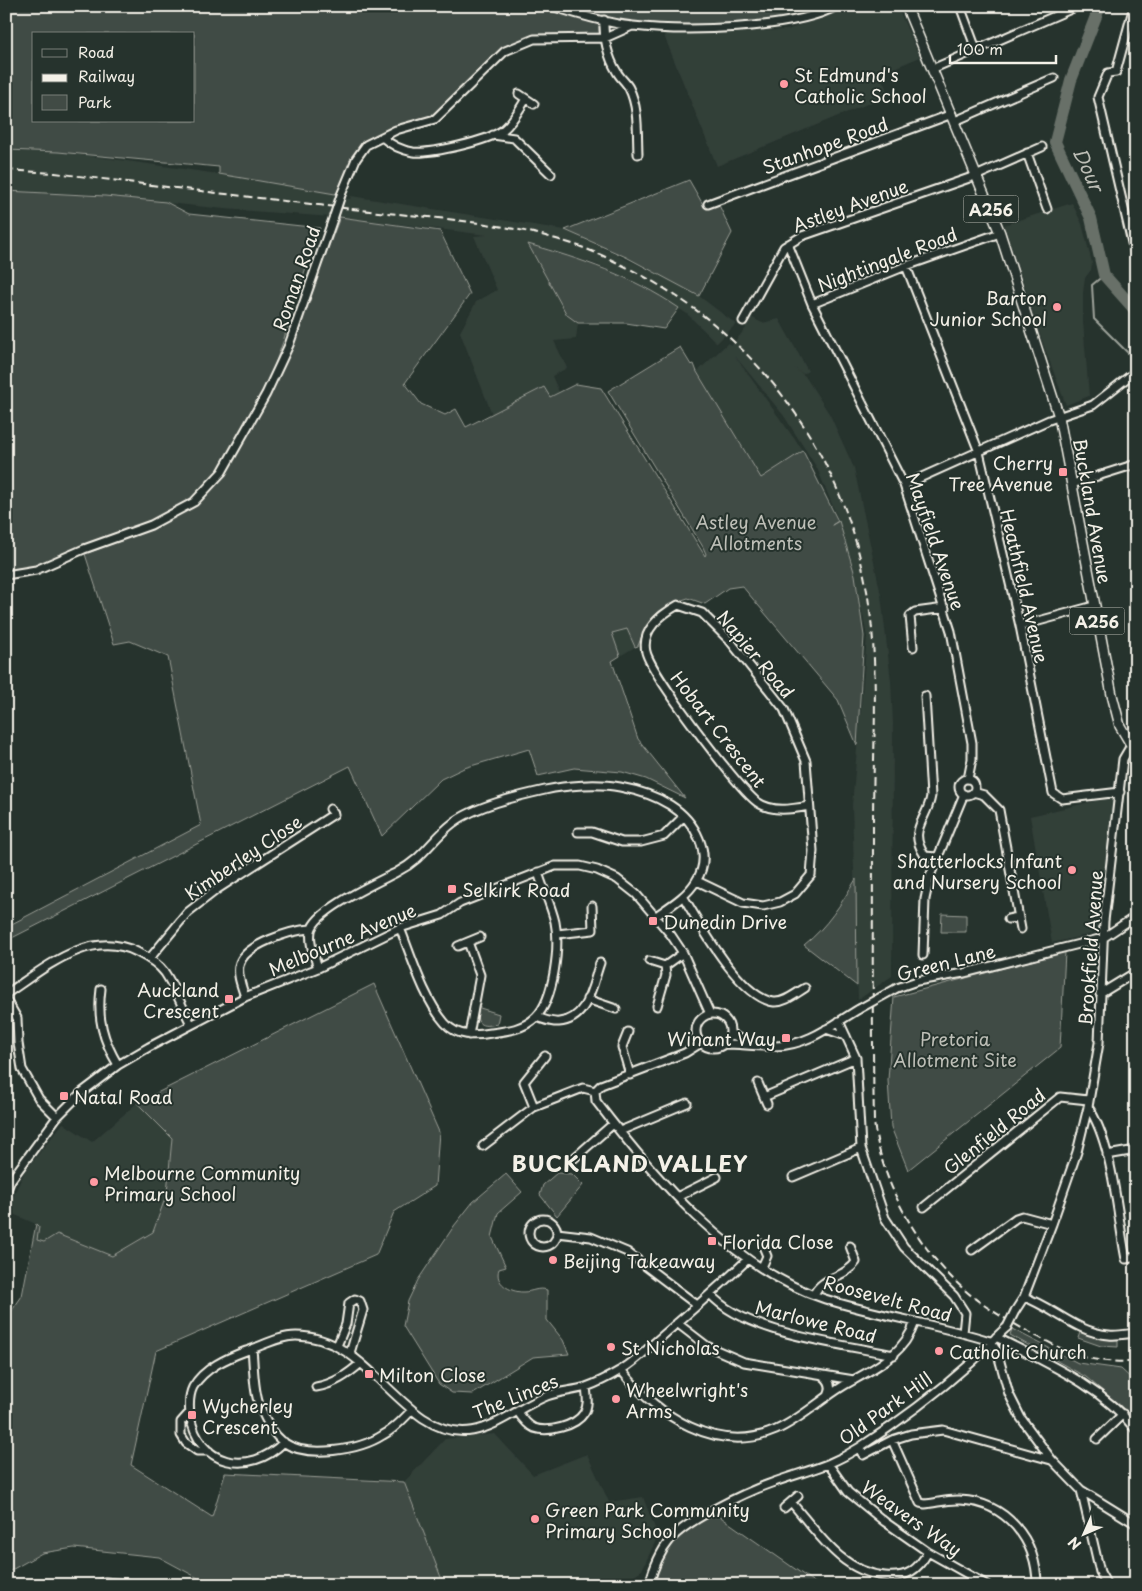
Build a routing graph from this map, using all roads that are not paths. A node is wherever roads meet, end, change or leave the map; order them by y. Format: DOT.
graph roads {
  1 [pos="551,6"];
  2 [pos="837,6"];
  3 [pos="906,6"];
  4 [pos="960,6"];
  5 [pos="1078,6"];
  6 [pos="1134,6"];
  7 [pos="604,20"];
  8 [pos="632,26"];
  9 [pos="605,38"];
  10 [pos="976,49"];
  11 [pos="932,69"];
  12 [pos="1054,78"];
  13 [pos="519,94"];
  14 [pos="526,99"];
  15 [pos="534,104"];
  16 [pos="953,117"];
  17 [pos="514,119"];
  18 [pos="493,135"];
  19 [pos="382,137"];
  20 [pos="514,138"];
  21 [pos="1042,147"];
  22 [pos="638,154"];
  23 [pos="1027,154"];
  24 [pos="551,174"];
  25 [pos="978,175"];
  26 [pos="708,204"];
  27 [pos="1047,209"];
  28 [pos="1000,233"];
  29 [pos="788,244"];
  30 [pos="1136,260"];
  31 [pos="906,266"];
  32 [pos="812,304"];
  33 [pos="744,321"];
  34 [pos="1136,371"];
  35 [pos="1059,417"];
  36 [pos="979,452"];
  37 [pos="1136,464"];
  38 [pos="1072,484"];
  39 [pos="904,485"];
  40 [pos="6,574"];
  41 [pos="1094,606"];
  42 [pos="944,608"];
  43 [pos="653,624"];
  44 [pos="1020,626"];
  45 [pos="913,647"];
  46 [pos="925,696"];
  47 [pos="1133,750"];
  48 [pos="968,779"];
  49 [pos="973,792"];
  50 [pos="1120,792"];
  51 [pos="964,794"];
  52 [pos="809,806"];
  53 [pos="330,809"];
  54 [pos="683,817"];
  55 [pos="578,832"];
  56 [pos="937,857"];
  57 [pos="538,872"];
  58 [pos="697,881"];
  59 [pos="683,896"];
  60 [pos="592,906"];
  61 [pos="656,916"];
  62 [pos="1136,916"];
  63 [pos="1018,917"];
  64 [pos="1008,919"];
  65 [pos="400,928"];
  66 [pos="1021,928"];
  67 [pos="312,929"];
  68 [pos="557,934"];
  69 [pos="480,937"];
  70 [pos="1103,938"];
  71 [pos="468,942"];
  72 [pos="458,946"];
  73 [pos="683,953"];
  74 [pos="922,955"];
  75 [pos="150,958"];
  76 [pos="649,961"];
  77 [pos="600,963"];
  78 [pos="665,966"];
  79 [pos="318,968"];
  80 [pos="1136,972"];
  81 [pos="805,988"];
  82 [pos="101,990"];
  83 [pos="6,994"];
  84 [pos="1100,994"];
  85 [pos="245,997"];
  86 [pos="6,999"];
  87 [pos="588,999"];
  88 [pos="657,1006"];
  89 [pos="616,1009"];
  90 [pos="710,1014"];
  91 [pos="536,1017"];
  92 [pos="839,1021"];
  93 [pos="191,1024"];
  94 [pos="826,1029"];
  95 [pos="628,1032"];
  96 [pos="730,1033"];
  97 [pos="469,1035"];
  98 [pos="846,1036"];
  99 [pos="701,1043"];
  100 [pos="724,1044"];
  101 [pos="748,1044"];
  102 [pos="544,1056"];
  103 [pos="856,1058"];
  104 [pos="118,1065"];
  105 [pos="630,1075"];
  106 [pos="758,1083"];
  107 [pos="595,1090"];
  108 [pos="687,1103"];
  109 [pos="1088,1104"];
  110 [pos="534,1107"];
  111 [pos="57,1117"];
  112 [pos="613,1124"];
  113 [pos="620,1132"];
  114 [pos="482,1146"];
  115 [pos="861,1148"];
  116 [pos="1136,1150"];
  117 [pos="1077,1152"];
  118 [pos="1106,1155"];
  119 [pos="572,1160"];
  120 [pos="717,1177"];
  121 [pos="792,1177"];
  122 [pos="9,1178"];
  123 [pos="6,1192"];
  124 [pos="678,1197"];
  125 [pos="924,1206"];
  126 [pos="1052,1224"];
  127 [pos="556,1233"];
  128 [pos="762,1244"];
  129 [pos="850,1246"];
  130 [pos="972,1250"];
  131 [pos="1136,1257"];
  132 [pos="748,1258"];
  133 [pos="762,1267"];
  134 [pos="710,1294"];
  135 [pos="814,1294"];
  136 [pos="1024,1297"];
  137 [pos="697,1305"];
  138 [pos="915,1322"];
  139 [pos="676,1323"];
  140 [pos="962,1332"];
  141 [pos="1136,1333"];
  142 [pos="993,1339"];
  143 [pos="337,1346"];
  144 [pos="252,1349"];
  145 [pos="350,1353"];
  146 [pos="894,1356"];
  147 [pos="360,1363"];
  148 [pos="621,1370"];
  149 [pos="822,1375"];
  150 [pos="854,1380"];
  151 [pos="316,1387"];
  152 [pos="586,1387"];
  153 [pos="827,1397"];
  154 [pos="412,1410"];
  155 [pos="190,1412"];
  156 [pos="518,1412"];
  157 [pos="1122,1414"];
  158 [pos="1136,1430"];
  159 [pos="1098,1439"];
  160 [pos="892,1440"];
  161 [pos="284,1442"];
  162 [pos="859,1448"];
  163 [pos="210,1451"];
  164 [pos="1052,1460"];
  165 [pos="829,1465"];
  166 [pos="1082,1490"];
  167 [pos="798,1496"];
  168 [pos="792,1502"];
  169 [pos="784,1508"];
  170 [pos="1136,1524"];
  171 [pos="928,1552"];
  172 [pos="97,1585"];
  173 [pos="138,1585"];
  174 [pos="649,1585"];
  175 [pos="987,1585"];
  176 [pos="1036,1585"];
  177 [pos="1107,1585"];
  1 -- 7 [label="street"];
  2 -- 8 [label="street"];
  3 -- 11 [label="main road, A256"];
  4 -- 10 [label="street"];
  5 -- 10 [label="street"];
  6 -- 30 [label="street"];
  7 -- 8 [label="street"];
  7 -- 9 [label="street"];
  8 -- 9 [label="street, Roman Road"];
  9 -- 19 [label="street, Roman Road"];
  9 -- 22 [label="street"];
  10 -- 11 [label="street"];
  11 -- 16 [label="main road, A256"];
  12 -- 16 [label="street, Stanhope Road"];
  13 -- 14 [label="street"];
  14 -- 15 [label="street"];
  14 -- 17 [label="street"];
  16 -- 25 [label="main road, A256"];
  16 -- 26 [label="street, Stanhope Road"];
  17 -- 18 [label="street"];
  17 -- 20 [label="street"];
  18 -- 19 [label="street"];
  18 -- 20 [label="street"];
  19 -- 40 [label="street, Roman Road, bridge"];
  20 -- 24 [label="street"];
  21 -- 23 [label="street, Astley Avenue"];
  23 -- 25 [label="street, Astley Avenue"];
  23 -- 27 [label="street"];
  25 -- 28 [label="main road, A256"];
  25 -- 29 [label="street, Astley Avenue"];
  28 -- 31 [label="street, Nightingale Road"];
  28 -- 35 [label="main road, A256"];
  29 -- 32 [label="street, Mayfield Avenue"];
  29 -- 33 [label="street, Astley Avenue"];
  31 -- 32 [label="street, Nightingale Road"];
  31 -- 36 [label="street, Heathfield Avenue"];
  32 -- 39 [label="street, Mayfield Avenue"];
  34 -- 35 [label="street"];
  35 -- 36 [label="street"];
  35 -- 38 [label="main road, Buckland Avenue / A256"];
  36 -- 39 [label="street"];
  36 -- 44 [label="street, Heathfield Avenue"];
  37 -- 38 [label="street"];
  38 -- 41 [label="main road, Buckland Avenue / A256"];
  39 -- 42 [label="street, Mayfield Avenue"];
  41 -- 44 [label="street"];
  41 -- 47 [label="main road, Buckland Avenue / A256"];
  42 -- 45 [label="street"];
  42 -- 48 [label="street, Mayfield Avenue"];
  43 -- 52 [label="street, Hobart Crescent"];
  43 -- 52 [label="street, Napier Road"];
  44 -- 50 [label="street, Heathfield Avenue"];
  46 -- 56 [label="street"];
  47 -- 50 [label="street, Brookfield Avenue"];
  48 -- 49 [label="street"];
  48 -- 51 [label="street, Mayfield Avenue"];
  49 -- 51 [label="street"];
  49 -- 63 [label="street"];
  50 -- 70 [label="street, Brookfield Avenue"];
  51 -- 56 [label="street"];
  52 -- 58 [label="street, Napier Road"];
  53 -- 75 [label="street, Kimberley Close"];
  54 -- 55 [label="street"];
  54 -- 58 [label="street"];
  54 -- 67 [label="street"];
  56 -- 74 [label="street"];
  57 -- 61 [label="street, Melbourne Avenue"];
  57 -- 65 [label="street, Melbourne Avenue"];
  57 -- 68 [label="street"];
  58 -- 59 [label="street"];
  59 -- 61 [label="street"];
  59 -- 81 [label="street"];
  60 -- 68 [label="street"];
  61 -- 73 [label="street, Melbourne Avenue"];
  62 -- 70 [label="street, Green Lane"];
  63 -- 64 [label="street"];
  63 -- 66 [label="street"];
  65 -- 79 [label="street, Melbourne Avenue"];
  65 -- 97 [label="street"];
  67 -- 79 [label="street"];
  67 -- 85 [label="street"];
  68 -- 91 [label="street"];
  69 -- 71 [label="street"];
  70 -- 84 [label="street, Brookfield Avenue"];
  70 -- 92 [label="street, Green Lane, bridge"];
  71 -- 72 [label="street"];
  71 -- 97 [label="street"];
  73 -- 78 [label="street"];
  73 -- 90 [label="street, Melbourne Avenue"];
  75 -- 83 [label="street"];
  75 -- 93 [label="street"];
  76 -- 78 [label="street"];
  77 -- 87 [label="street"];
  78 -- 88 [label="street"];
  79 -- 85 [label="street, Melbourne Avenue"];
  80 -- 84 [label="street"];
  82 -- 104 [label="street"];
  84 -- 109 [label="street, Brookfield Avenue"];
  85 -- 93 [label="street, Melbourne Avenue"];
  86 -- 111 [label="street"];
  87 -- 89 [label="street"];
  87 -- 91 [label="street"];
  90 -- 96 [label="street"];
  90 -- 99 [label="street"];
  91 -- 97 [label="street"];
  92 -- 94 [label="street, Green Lane"];
  92 -- 98 [label="street"];
  93 -- 104 [label="street, Melbourne Avenue"];
  94 -- 98 [label="street"];
  94 -- 101 [label="street, Green Lane"];
  95 -- 105 [label="street"];
  96 -- 100 [label="street"];
  96 -- 101 [label="street, Green Lane"];
  98 -- 103 [label="street"];
  99 -- 100 [label="street"];
  99 -- 105 [label="street"];
  100 -- 101 [label="street, Green Lane"];
  102 -- 110 [label="street"];
  103 -- 106 [label="street"];
  103 -- 115 [label="street"];
  104 -- 111 [label="street, Melbourne Avenue"];
  105 -- 107 [label="street"];
  107 -- 110 [label="street"];
  107 -- 112 [label="street, Roosevelt Road"];
  108 -- 113 [label="street"];
  109 -- 117 [label="street, Brookfield Avenue"];
  109 -- 118 [label="street"];
  109 -- 125 [label="street, Glenfield Road"];
  110 -- 114 [label="street"];
  111 -- 122 [label="street, Melbourne Avenue"];
  112 -- 113 [label="street, Roosevelt Road"];
  112 -- 119 [label="street"];
  113 -- 124 [label="street, Roosevelt Road"];
  115 -- 121 [label="street"];
  115 -- 140 [label="street"];
  116 -- 118 [label="street"];
  117 -- 126 [label="street, Old Park Hill"];
  118 -- 131 [label="street"];
  120 -- 124 [label="street"];
  122 -- 123 [label="street, Melbourne Avenue"];
  124 -- 132 [label="street, Roosevelt Road"];
  126 -- 130 [label="street"];
  126 -- 136 [label="street, Old Park Hill"];
  127 -- 127 [label="street"];
  127 -- 137 [label="street"];
  128 -- 133 [label="street"];
  129 -- 135 [label="street"];
  132 -- 133 [label="street, Roosevelt Road"];
  132 -- 134 [label="street, The Linces"];
  133 -- 135 [label="street, Roosevelt Road"];
  134 -- 137 [label="street, The Linces"];
  134 -- 146 [label="street, Marlowe Road"];
  135 -- 138 [label="street, Roosevelt Road"];
  136 -- 141 [label="street"];
  136 -- 142 [label="street, Old Park Hill, bridge"];
  137 -- 139 [label="street, The Linces"];
  138 -- 140 [label="street, Roosevelt Road"];
  138 -- 146 [label="street"];
  139 -- 148 [label="street, The Linces"];
  139 -- 149 [label="street"];
  140 -- 142 [label="street, Roosevelt Road"];
  142 -- 157 [label="street, Roosevelt Road"];
  142 -- 162 [label="street, Old Park Hill"];
  142 -- 164 [label="street"];
  143 -- 144 [label="street, The Linces"];
  143 -- 145 [label="street, The Linces"];
  143 -- 145 [label="street"];
  144 -- 155 [label="street, The Linces"];
  144 -- 161 [label="street"];
  145 -- 147 [label="street, The Linces"];
  146 -- 150 [label="street"];
  147 -- 151 [label="street"];
  147 -- 154 [label="street, The Linces"];
  148 -- 152 [label="street, The Linces"];
  148 -- 153 [label="street"];
  149 -- 150 [label="street"];
  149 -- 153 [label="street"];
  150 -- 153 [label="street"];
  152 -- 156 [label="street, The Linces"];
  152 -- 156 [label="street"];
  154 -- 156 [label="street, The Linces"];
  154 -- 161 [label="street"];
  155 -- 163 [label="street"];
  155 -- 163 [label="street"];
  157 -- 158 [label="street, Roosevelt Road"];
  157 -- 159 [label="street"];
  160 -- 162 [label="street"];
  160 -- 164 [label="street"];
  160 -- 176 [label="street"];
  161 -- 163 [label="street"];
  162 -- 165 [label="street, Old Park Hill"];
  164 -- 166 [label="street"];
  165 -- 171 [label="street, Weavers Way"];
  165 -- 174 [label="street, Old Park Hill"];
  166 -- 170 [label="street"];
  166 -- 177 [label="street"];
  167 -- 168 [label="street"];
  168 -- 169 [label="street"];
  168 -- 171 [label="street"];
  171 -- 175 [label="street, Weavers Way"];
  172 -- 173 [label="street"];
}
